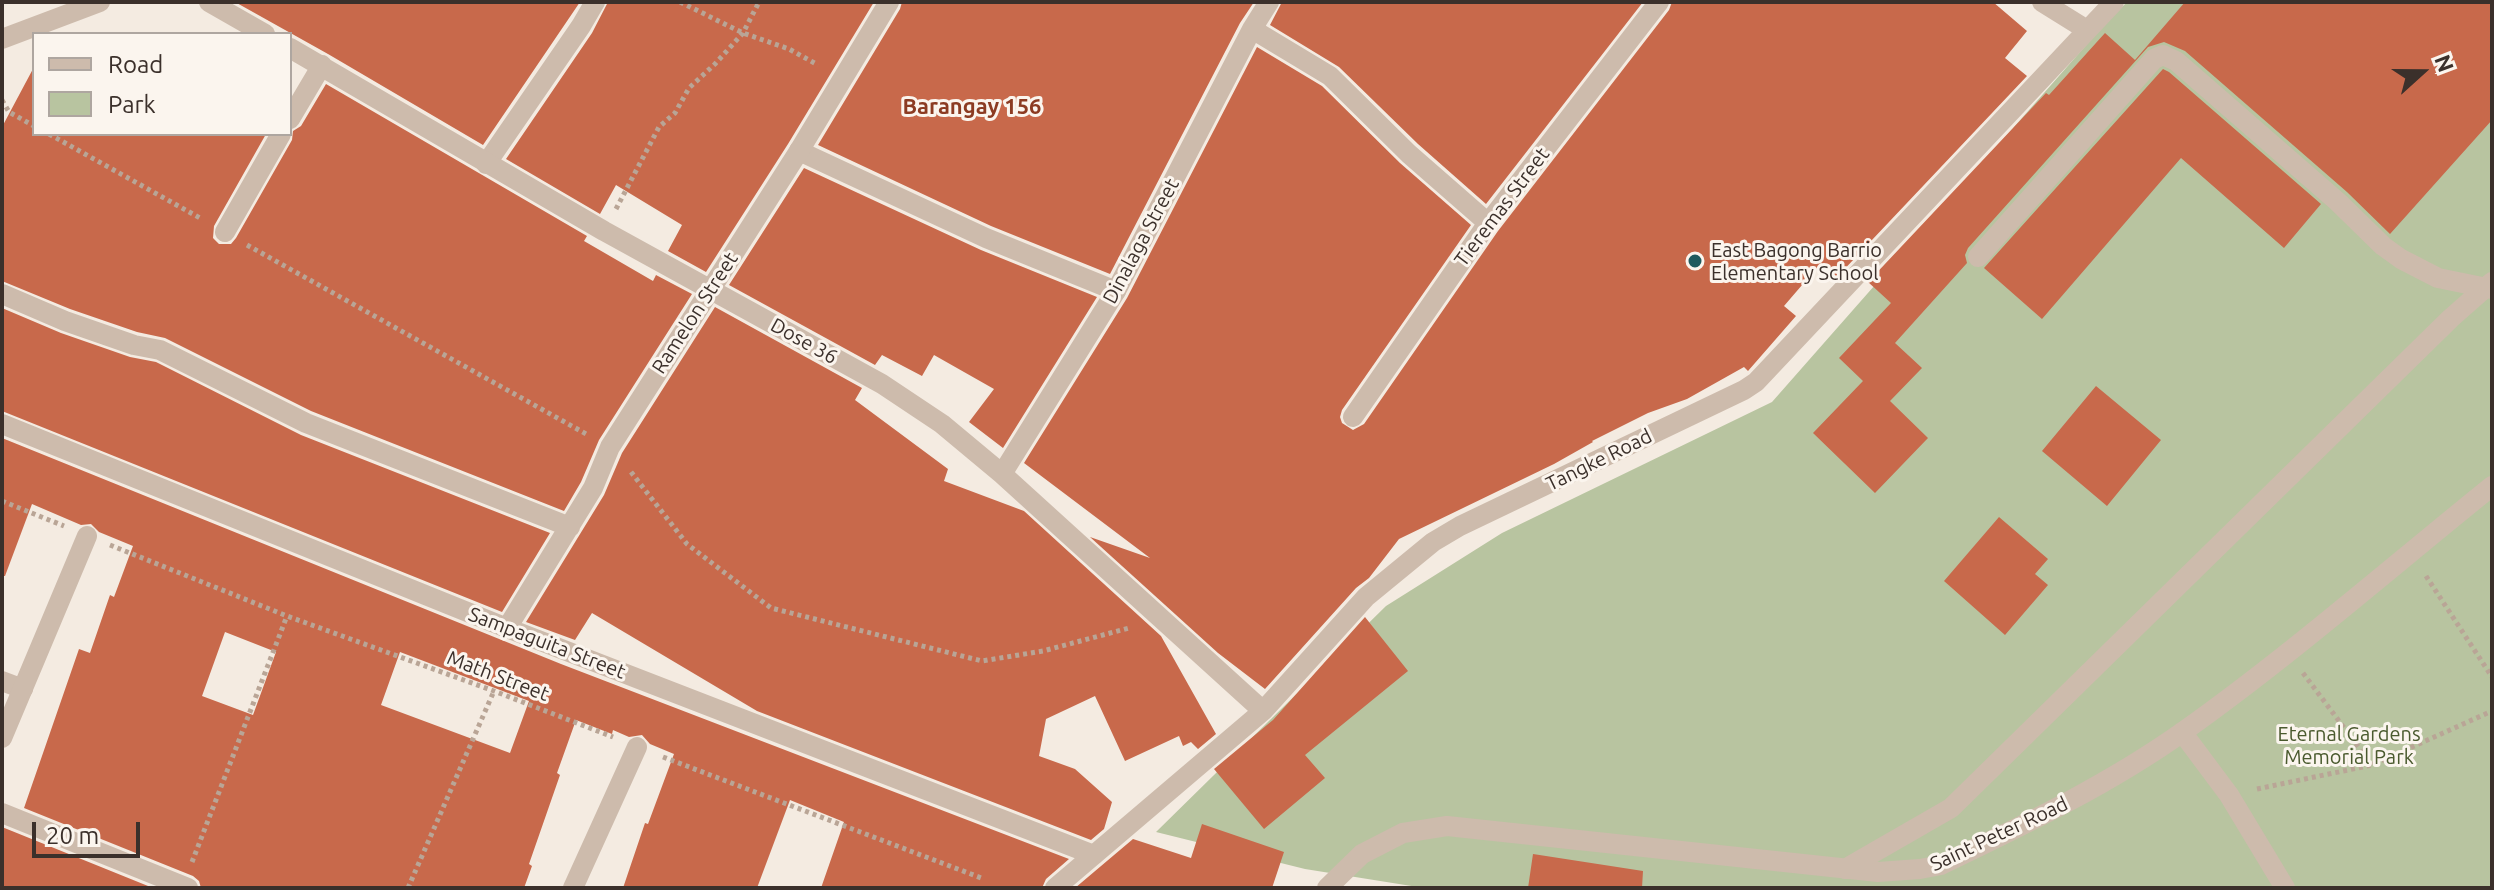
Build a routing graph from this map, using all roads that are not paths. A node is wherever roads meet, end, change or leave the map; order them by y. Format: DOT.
graph roads {
  1 [pos="100,2"];
  2 [pos="209,2"];
  3 [pos="595,2"];
  4 [pos="889,2"];
  5 [pos="1269,2"];
  6 [pos="1659,2"];
  7 [pos="2042,2"];
  8 [pos="2114,2"];
  9 [pos="1252,29"];
  10 [pos="2087,30"];
  11 [pos="262,32"];
  12 [pos="2,39"];
  13 [pos="292,49"];
  14 [pos="322,65"];
  15 [pos="292,116"];
  16 [pos="280,136"];
  17 [pos="799,151"];
  18 [pos="486,164"];
  19 [pos="1488,223"];
  20 [pos="225,232"];
  21 [pos="1978,257"];
  22 [pos="2490,287"];
  23 [pos="710,290"];
  24 [pos="1116,291"];
  25 [pos="2,294"];
  26 [pos="1353,417"];
  27 [pos="2,424"];
  28 [pos="1002,474"];
  29 [pos="2492,486"];
  30 [pos="570,527"];
  31 [pos="87,536"];
  32 [pos="507,628"];
  33 [pos="2,681"];
  34 [pos="23,689"];
  35 [pos="1263,711"];
  36 [pos="2182,732"];
  37 [pos="2,738"];
  38 [pos="637,747"];
  39 [pos="2,813"];
  40 [pos="1094,855"];
  41 [pos="1845,869"];
  42 [pos="185,887"];
  43 [pos="573,888"];
  44 [pos="1055,888"];
  45 [pos="1327,888"];
  46 [pos="2285,888"];
  1 -- 12 [label="street"];
  2 -- 11 [label="street"];
  3 -- 18 [label="street"];
  4 -- 17 [label="street, Ramelon Street"];
  5 -- 9 [label="street, Dinalaga Street"];
  6 -- 19 [label="street, Tieremas Street"];
  7 -- 10 [label="street"];
  8 -- 10 [label="street, Tangke Road"];
  9 -- 19 [label="street"];
  9 -- 24 [label="street, Dinalaga Street"];
  10 -- 35 [label="street, Tangke Road"];
  13 -- 14 [label="street, Dose 36"];
  14 -- 15 [label="street"];
  14 -- 18 [label="street, Dose 36"];
  16 -- 20 [label="street"];
  17 -- 23 [label="street, Ramelon Street"];
  17 -- 24 [label="street"];
  18 -- 23 [label="street, Dose 36"];
  19 -- 26 [label="street, Tieremas Street"];
  21 -- 22 [label="street"];
  22 -- 41 [label="street"];
  23 -- 28 [label="street, Dose 36"];
  23 -- 30 [label="street, Ramelon Street"];
  24 -- 28 [label="street, Dinalaga Street"];
  25 -- 30 [label="street"];
  27 -- 32 [label="street, Sampaguita Street"];
  28 -- 35 [label="street, Dose 36"];
  29 -- 36 [label="street, Saint Peter Road"];
  30 -- 32 [label="street, Ramelon Street"];
  31 -- 34 [label="street"];
  32 -- 40 [label="street, Sampaguita Street"];
  33 -- 34 [label="street"];
  34 -- 37 [label="street"];
  35 -- 40 [label="street, Tangke Road"];
  36 -- 41 [label="street, Saint Peter Road"];
  36 -- 46 [label="street"];
  38 -- 43 [label="street"];
  39 -- 42 [label="street"];
  40 -- 44 [label="street, Tangke Road"];
  41 -- 45 [label="street, Saint Peter Road"];
}
